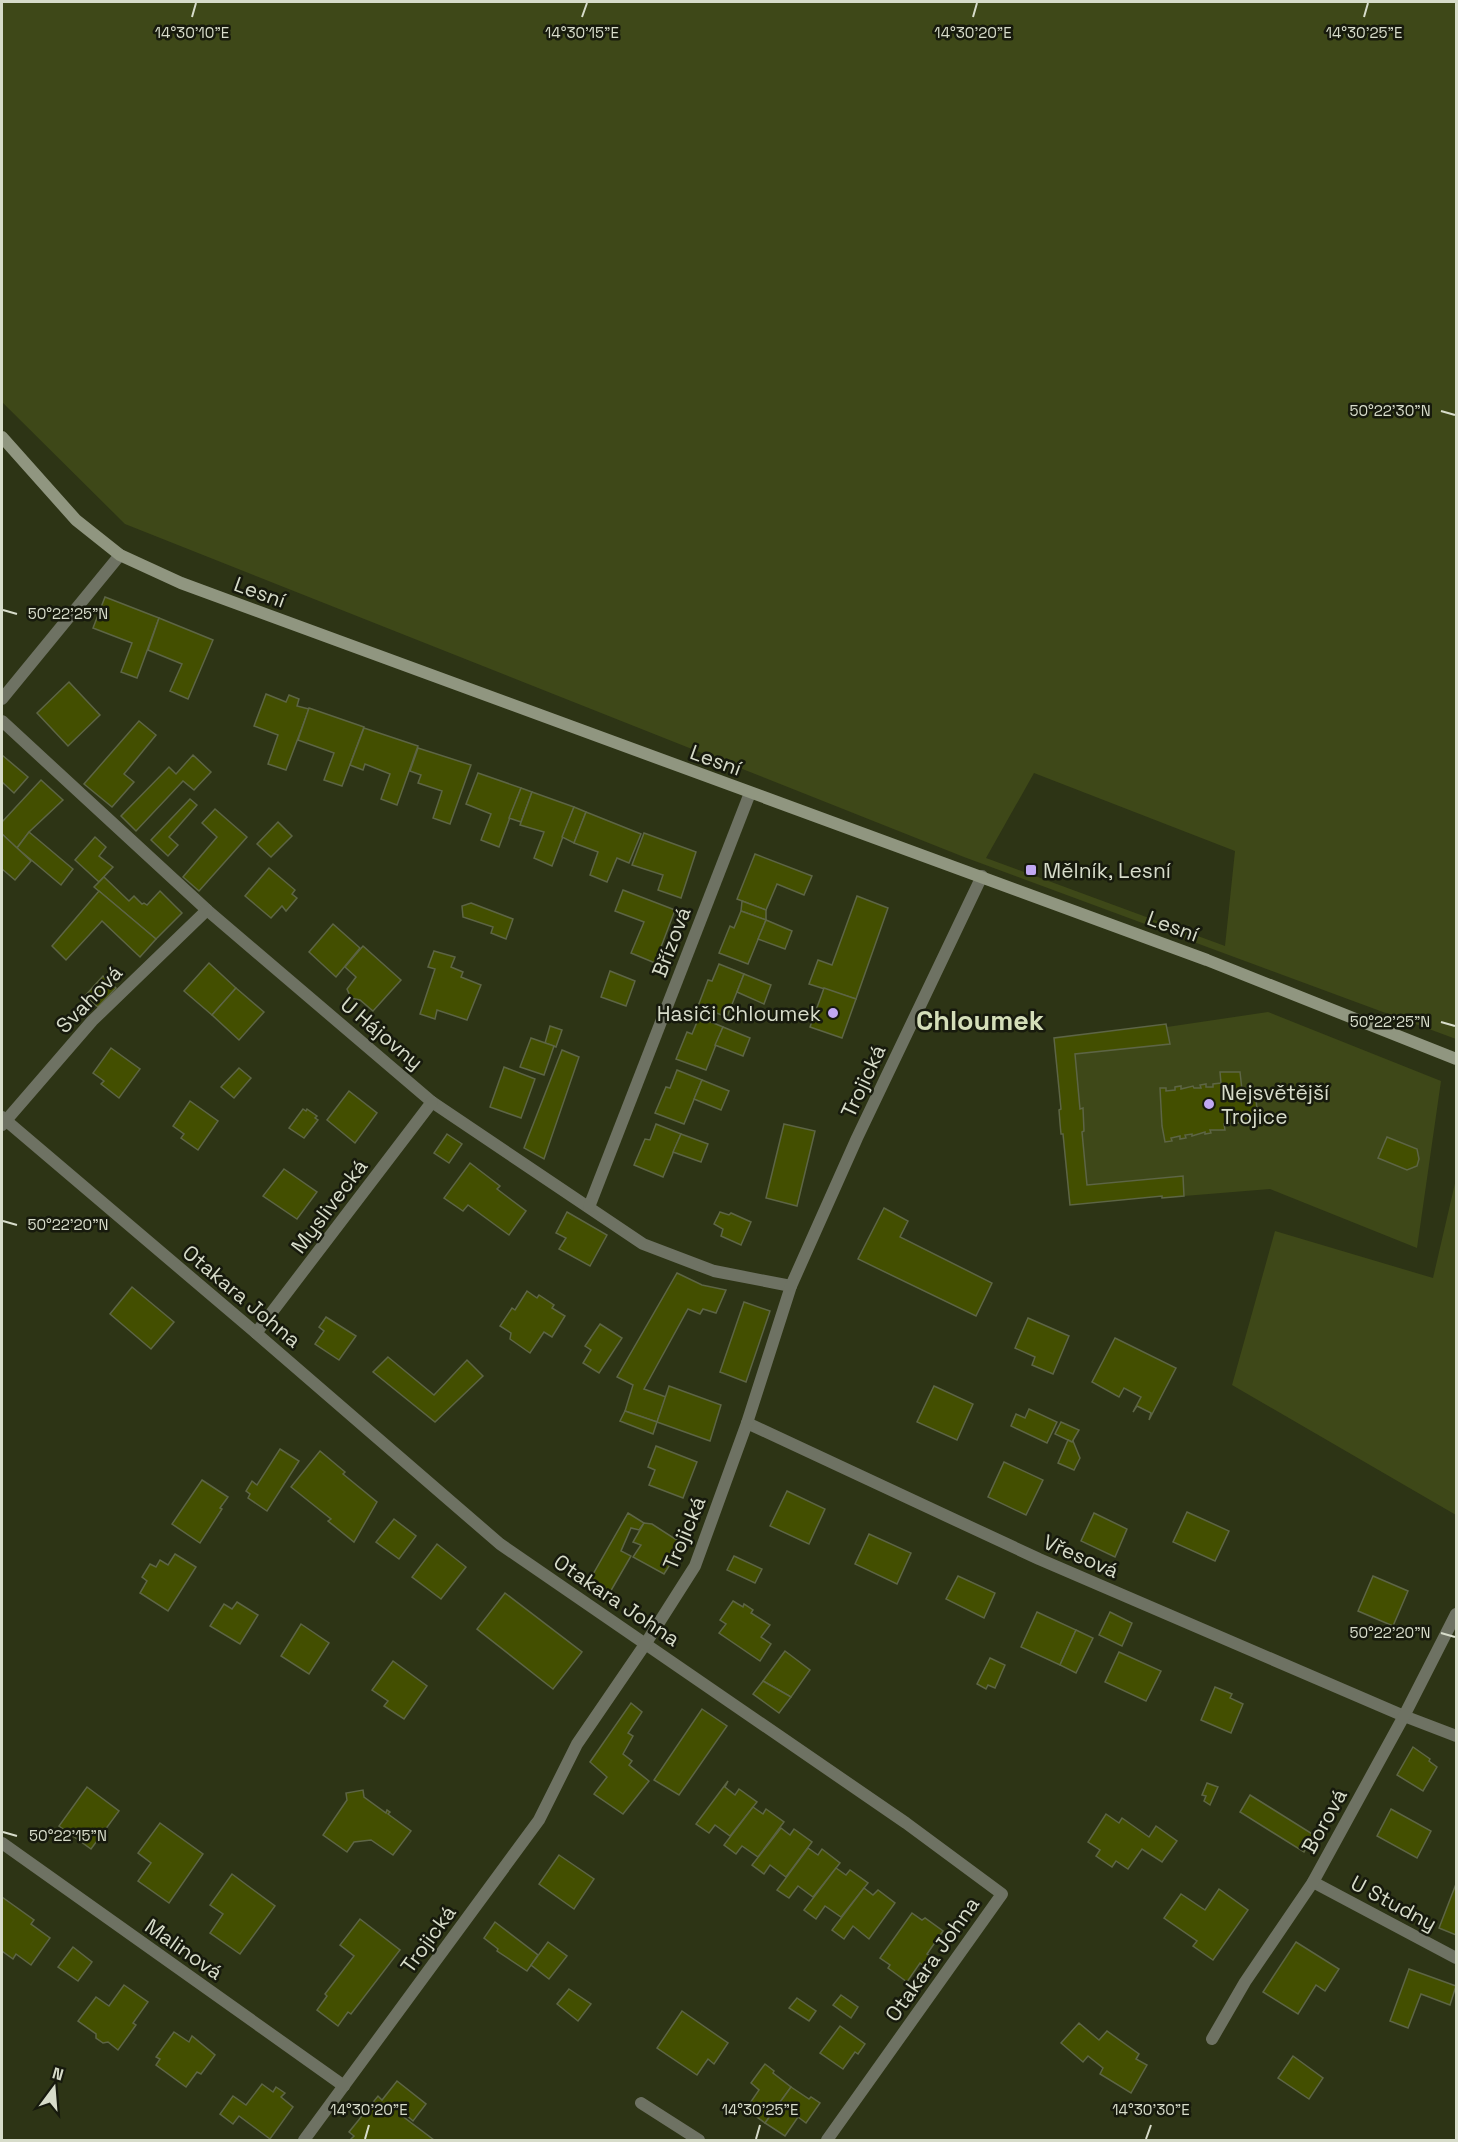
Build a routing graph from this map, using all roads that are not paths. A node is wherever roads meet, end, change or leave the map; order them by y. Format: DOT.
graph roads {
  1 [pos="2,437"];
  2 [pos="120,555"];
  3 [pos="2,699"];
  4 [pos="2,721"];
  5 [pos="750,793"];
  6 [pos="982,876"];
  7 [pos="207,910"];
  8 [pos="1456,1059"];
  9 [pos="432,1101"];
  10 [pos="3,1121"];
  11 [pos="589,1207"];
  12 [pos="791,1286"];
  13 [pos="256,1333"];
  14 [pos="747,1423"];
  15 [pos="1456,1614"];
  16 [pos="646,1643"];
  17 [pos="1404,1716"];
  18 [pos="1456,1736"];
  19 [pos="2,1843"];
  20 [pos="1313,1882"];
  21 [pos="1456,1958"];
  22 [pos="1212,2039"];
  23 [pos="344,2086"];
  24 [pos="641,2103"];
  25 [pos="304,2140"];
  26 [pos="699,2140"];
  27 [pos="827,2140"];
  1 -- 2 [label="street, Lesní"];
  2 -- 3 [label="street"];
  2 -- 5 [label="street, Lesní"];
  4 -- 7 [label="street, U Hájovny"];
  5 -- 6 [label="street, Lesní"];
  5 -- 11 [label="street, Břízová"];
  6 -- 8 [label="street, Lesní"];
  6 -- 12 [label="street, Trojická"];
  7 -- 9 [label="street, U Hájovny"];
  7 -- 10 [label="street, Svahová"];
  9 -- 11 [label="street, U Hájovny"];
  9 -- 13 [label="street, Myslivecká"];
  10 -- 13 [label="street, Otakara Johna"];
  11 -- 12 [label="street, U Hájovny"];
  12 -- 14 [label="street, Trojická"];
  13 -- 16 [label="street, Otakara Johna"];
  14 -- 16 [label="street, Trojická"];
  14 -- 17 [label="street, Vřesová"];
  15 -- 17 [label="street, Borová"];
  16 -- 23 [label="street, Trojická"];
  16 -- 27 [label="street, Otakara Johna"];
  17 -- 18 [label="street, Vřesová"];
  17 -- 20 [label="street, Borová"];
  19 -- 23 [label="street, Malinová"];
  20 -- 21 [label="street, U Studny"];
  20 -- 22 [label="street, Borová"];
  23 -- 25 [label="street, Trojická"];
  24 -- 26 [label="street"];
}
